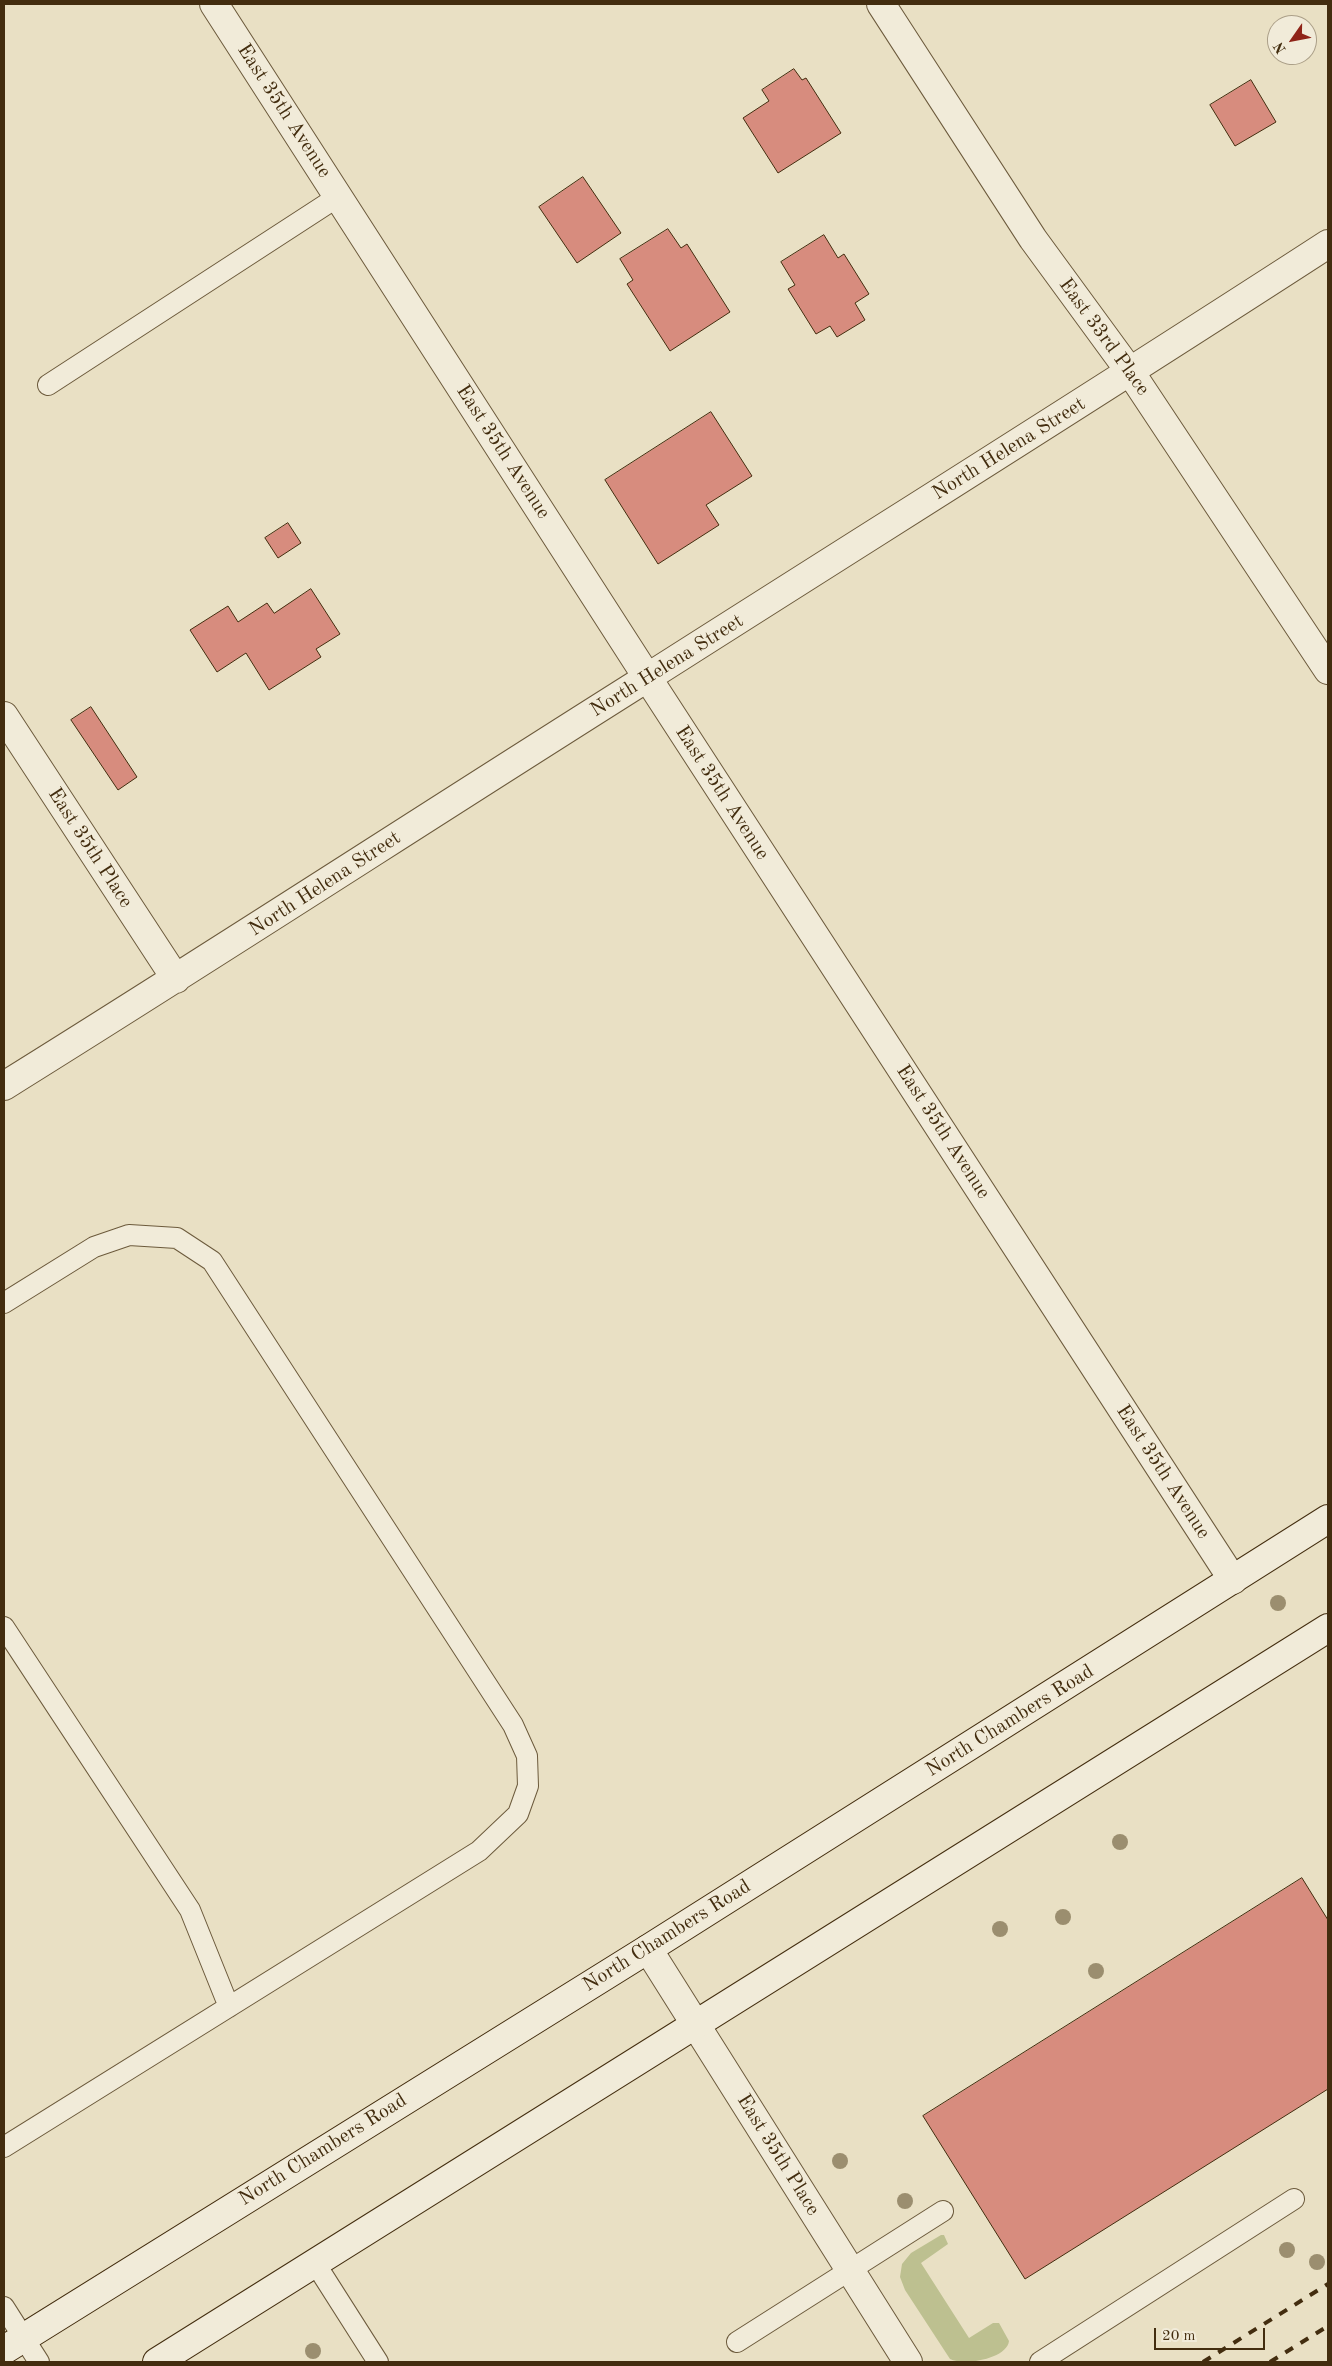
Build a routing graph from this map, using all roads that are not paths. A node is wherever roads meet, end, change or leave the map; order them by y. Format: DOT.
graph roads {
  1 [pos="214,4"];
  2 [pos="882,4"];
  3 [pos="339,196"];
  4 [pos="1328,244"];
  5 [pos="1131,372"];
  6 [pos="48,385"];
  7 [pos="1328,670"];
  8 [pos="647,678"];
  9 [pos="4,716"];
  10 [pos="176,979"];
  11 [pos="4,1086"];
  12 [pos="4,1304"];
  13 [pos="1328,1519"];
  14 [pos="1233,1580"];
  15 [pos="4,1627"];
  16 [pos="1328,1628"];
  17 [pos="648,1949"];
  18 [pos="229,2007"];
  19 [pos="696,2025"];
  20 [pos="4,2148"];
  21 [pos="1294,2199"];
  22 [pos="943,2211"];
  23 [pos="315,2263"];
  24 [pos="850,2270"];
  25 [pos="4,2307"];
  26 [pos="737,2342"];
  27 [pos="14,2344"];
  28 [pos="39,2362"];
  29 [pos="157,2362"];
  30 [pos="378,2362"];
  31 [pos="908,2362"];
  32 [pos="1040,2362"];
  1 -- 3 [label="street, East 35th Avenue"];
  2 -- 5 [label="street, East 33rd Place"];
  3 -- 6 [label="lane"];
  3 -- 8 [label="street, East 35th Avenue"];
  4 -- 5 [label="street, North Helena Street"];
  5 -- 7 [label="street, East 33rd Place"];
  5 -- 8 [label="street, North Helena Street"];
  8 -- 10 [label="street, North Helena Street"];
  8 -- 14 [label="street, East 35th Avenue"];
  9 -- 10 [label="street, East 35th Place"];
  10 -- 11 [label="street, North Helena Street"];
  12 -- 18 [label="lane"];
  13 -- 14 [label="street, North Chambers Road"];
  14 -- 17 [label="street, North Chambers Road"];
  15 -- 18 [label="lane"];
  16 -- 19 [label="street"];
  17 -- 19 [label="street, East 35th Place"];
  17 -- 27 [label="street, North Chambers Road"];
  18 -- 20 [label="lane"];
  19 -- 23 [label="street"];
  19 -- 24 [label="street, East 35th Place"];
  21 -- 32 [label="lane"];
  22 -- 24 [label="lane"];
  23 -- 29 [label="street"];
  23 -- 30 [label="lane"];
  24 -- 26 [label="lane"];
  24 -- 31 [label="street, East 35th Place"];
  25 -- 27 [label="lane"];
  27 -- 28 [label="lane"];
}
